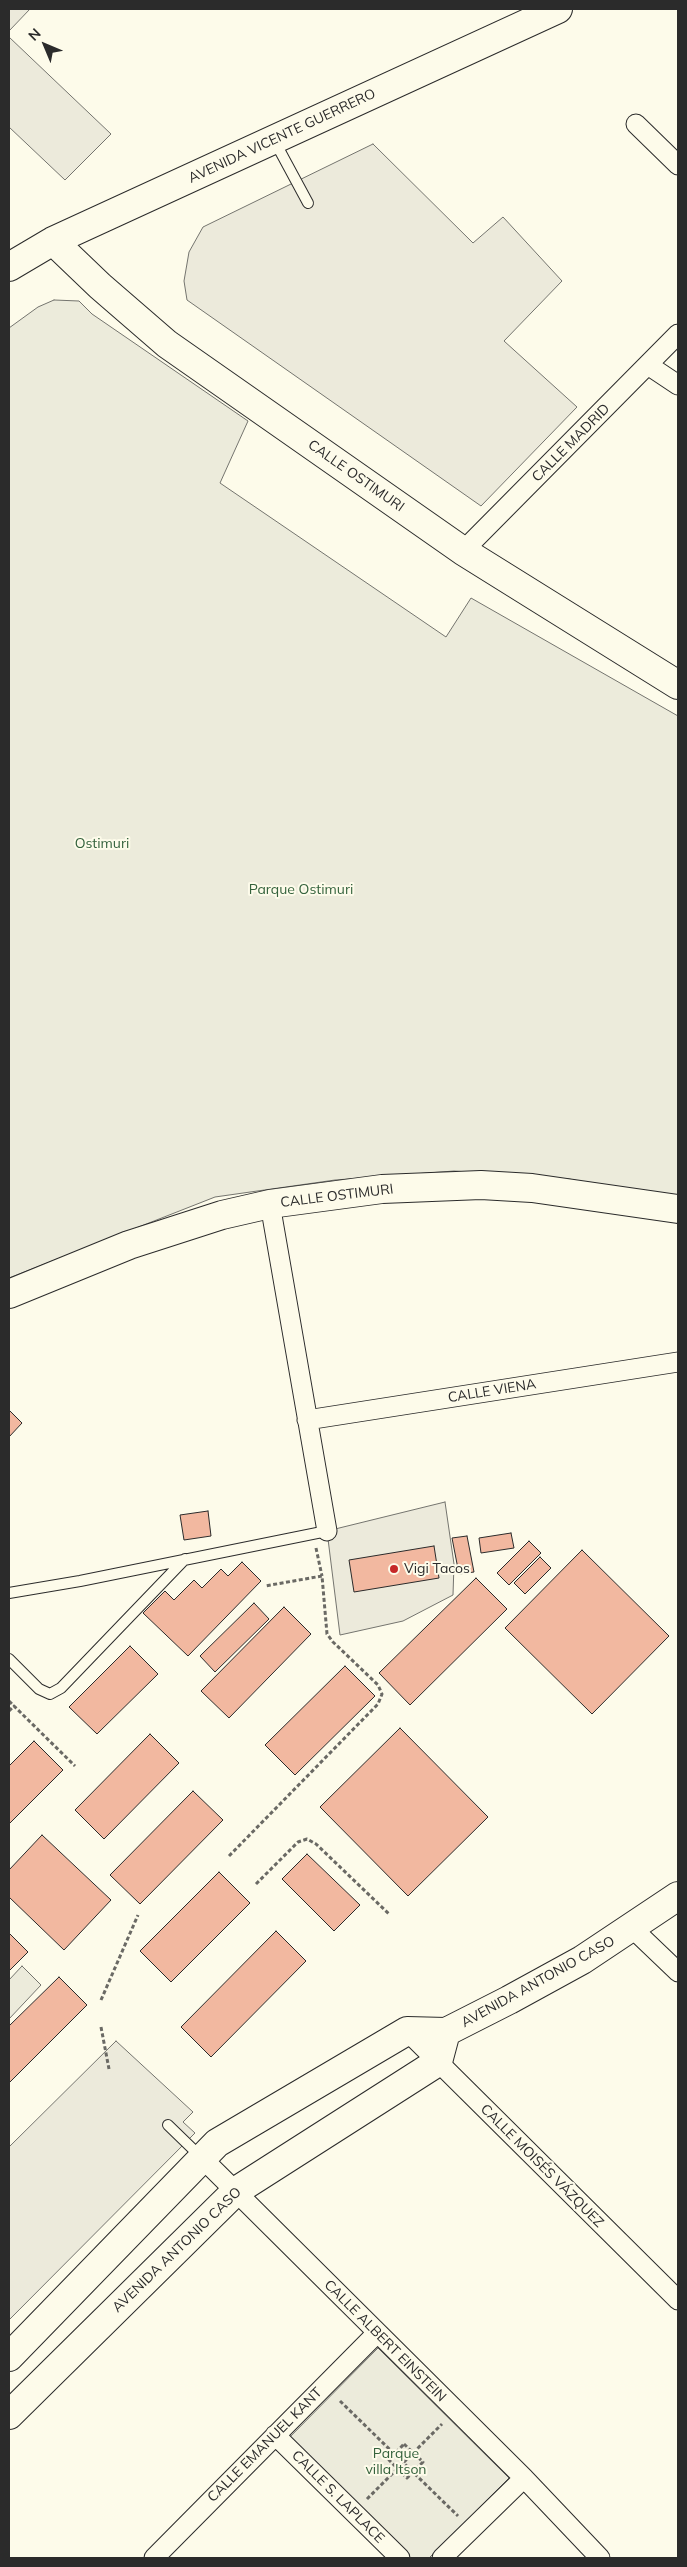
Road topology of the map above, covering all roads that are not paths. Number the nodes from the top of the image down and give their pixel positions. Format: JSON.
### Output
{"nodes":[{"id":1,"x":558,"y":9,"type":"edge"},
{"id":2,"x":636,"y":124,"type":"dead end"},
{"id":3,"x":274,"y":140,"type":"junction"},
{"id":4,"x":678,"y":165,"type":"edge"},
{"id":5,"x":308,"y":203,"type":"dead end"},
{"id":6,"x":53,"y":241,"type":"junction"},
{"id":7,"x":9,"y":266,"type":"edge"},
{"id":8,"x":678,"y":334,"type":"edge"},
{"id":9,"x":648,"y":365,"type":"junction"},
{"id":10,"x":678,"y":385,"type":"edge"},
{"id":11,"x":463,"y":551,"type":"junction"},
{"id":12,"x":678,"y":685,"type":"edge"},
{"id":13,"x":270,"y":1204,"type":"junction"},
{"id":14,"x":678,"y":1209,"type":"edge"},
{"id":15,"x":9,"y":1294,"type":"edge"},
{"id":16,"x":678,"y":1362,"type":"edge"},
{"id":17,"x":306,"y":1420,"type":"junction"},
{"id":18,"x":320,"y":1532,"type":"joint"},
{"id":19,"x":185,"y":1559,"type":"junction"},
{"id":20,"x":9,"y":1593,"type":"edge"},
{"id":21,"x":9,"y":1659,"type":"edge"},
{"id":22,"x":678,"y":1896,"type":"edge"},
{"id":23,"x":632,"y":1928,"type":"junction"},
{"id":24,"x":678,"y":1972,"type":"edge"},
{"id":25,"x":406,"y":2031,"type":"junction"},
{"id":26,"x":446,"y":2032,"type":"junction"},
{"id":27,"x":438,"y":2062,"type":"junction"},
{"id":28,"x":168,"y":2125,"type":"dead end"},
{"id":29,"x":201,"y":2157,"type":"junction"},
{"id":30,"x":236,"y":2191,"type":"junction"},
{"id":31,"x":678,"y":2300,"type":"edge"},
{"id":32,"x":377,"y":2333,"type":"junction"},
{"id":33,"x":9,"y":2357,"type":"edge"},
{"id":34,"x":9,"y":2415,"type":"edge"},
{"id":35,"x":275,"y":2435,"type":"junction"},
{"id":36,"x":524,"y":2478,"type":"junction"},
{"id":37,"x":154,"y":2558,"type":"edge"},
{"id":38,"x":400,"y":2558,"type":"edge"},
{"id":39,"x":442,"y":2558,"type":"edge"},
{"id":40,"x":600,"y":2558,"type":"edge"}],
"edges":[{"from":1,"to":3,"type":"street","name":"AVENIDA VICENTE GUERRERO"},
{"from":2,"to":4,"type":"street"},
{"from":3,"to":5,"type":"lane"},
{"from":3,"to":6,"type":"street","name":"AVENIDA VICENTE GUERRERO"},
{"from":6,"to":7,"type":"street","name":"AVENIDA VICENTE GUERRERO"},
{"from":6,"to":11,"type":"street","name":"CALLE OSTIMURI"},
{"from":8,"to":9,"type":"street","name":"CALLE MADRID"},
{"from":9,"to":10,"type":"street"},
{"from":9,"to":11,"type":"street","name":"CALLE MADRID"},
{"from":11,"to":12,"type":"street","name":"CALLE OSTIMURI"},
{"from":13,"to":14,"type":"street","name":"CALLE OSTIMURI"},
{"from":13,"to":15,"type":"street","name":"CALLE OSTIMURI"},
{"from":13,"to":17,"type":"street"},
{"from":16,"to":17,"type":"street","name":"CALLE VIENA"},
{"from":17,"to":18,"type":"street"},
{"from":18,"to":19,"type":"lane"},
{"from":19,"to":20,"type":"lane"},
{"from":19,"to":21,"type":"lane"},
{"from":22,"to":23,"type":"street","name":"AVENIDA ANTONIO CASO"},
{"from":23,"to":24,"type":"street"},
{"from":23,"to":26,"type":"street","name":"AVENIDA ANTONIO CASO"},
{"from":25,"to":26,"type":"street","name":"AVENIDA ANTONIO CASO"},
{"from":25,"to":27,"type":"street","name":"CALLE MOISÉS VÁZQUEZ"},
{"from":25,"to":29,"type":"street"},
{"from":26,"to":27,"type":"street","name":"AVENIDA ANTONIO CASO"},
{"from":27,"to":30,"type":"street","name":"AVENIDA ANTONIO CASO"},
{"from":27,"to":31,"type":"street","name":"CALLE MOISÉS VÁZQUEZ"},
{"from":28,"to":29,"type":"lane","name":"CALLE ALBERT EINSTEIN"},
{"from":29,"to":30,"type":"street","name":"CALLE ALBERT EINSTEIN"},
{"from":29,"to":33,"type":"street"},
{"from":30,"to":32,"type":"street","name":"CALLE ALBERT EINSTEIN"},
{"from":30,"to":34,"type":"street","name":"AVENIDA ANTONIO CASO"},
{"from":32,"to":35,"type":"street","name":"CALLE EMANUEL KANT"},
{"from":32,"to":36,"type":"street","name":"CALLE ALBERT EINSTEIN"},
{"from":35,"to":37,"type":"street","name":"CALLE EMANUEL KANT"},
{"from":35,"to":38,"type":"street","name":"CALLE S. LAPLACE"},
{"from":36,"to":39,"type":"street"},
{"from":36,"to":40,"type":"street","name":"CALLE ALBERT EINSTEIN"}]}
